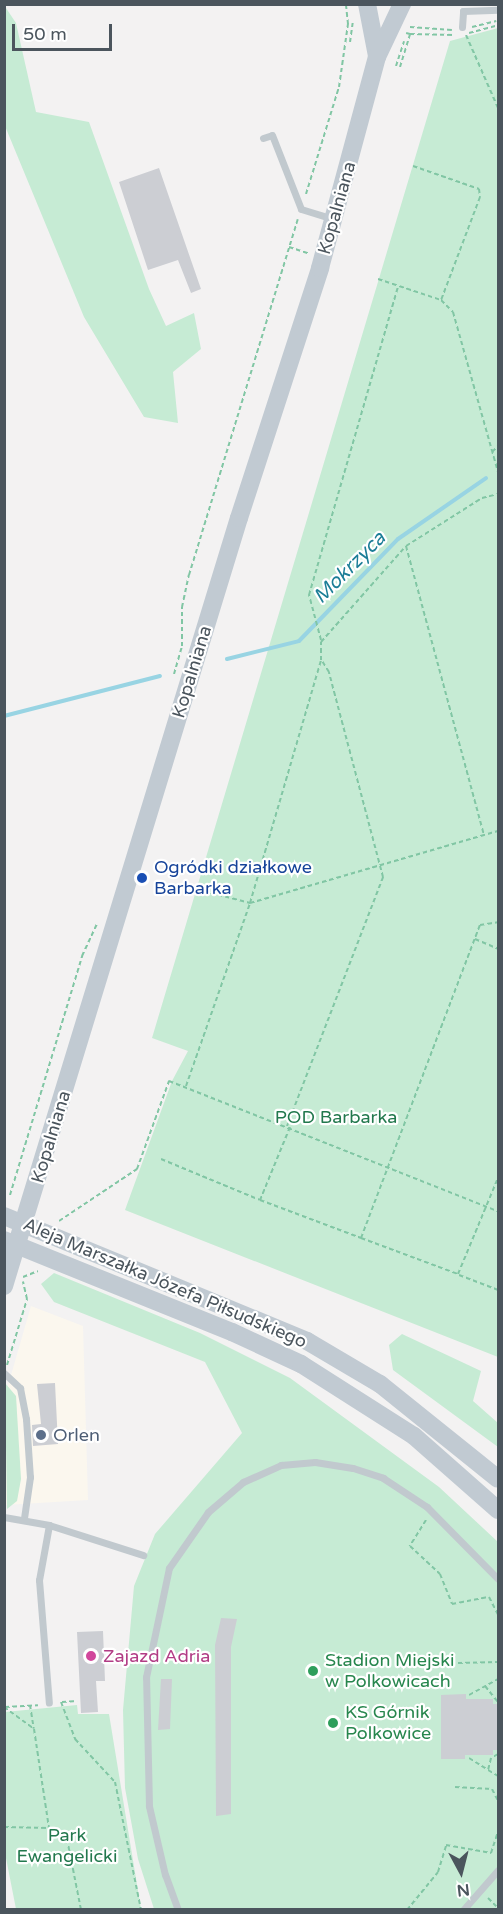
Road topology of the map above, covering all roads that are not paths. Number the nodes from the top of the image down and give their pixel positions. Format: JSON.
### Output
{"nodes":[{"id":1,"x":402,"y":4,"type":"edge"},
{"id":2,"x":498,"y":10,"type":"edge"},
{"id":3,"x":364,"y":14,"type":"edge"},
{"id":4,"x":463,"y":28,"type":"road end"},
{"id":5,"x":377,"y":57,"type":"junction"},
{"id":6,"x":263,"y":138,"type":"dead end"},
{"id":7,"x":334,"y":218,"type":"junction"},
{"id":8,"x":4,"y":1216,"type":"edge"},
{"id":9,"x":24,"y":1223,"type":"junction"},
{"id":10,"x":11,"y":1242,"type":"edge"},
{"id":11,"x":4,"y":1286,"type":"edge"},
{"id":12,"x":5,"y":1373,"type":"edge"},
{"id":13,"x":498,"y":1479,"type":"edge"},
{"id":14,"x":498,"y":1510,"type":"edge"},
{"id":15,"x":4,"y":1517,"type":"edge"},
{"id":16,"x":24,"y":1518,"type":"junction"},
{"id":17,"x":49,"y":1525,"type":"junction"},
{"id":18,"x":143,"y":1555,"type":"dead end"},
{"id":19,"x":498,"y":1579,"type":"edge"},
{"id":20,"x":49,"y":1703,"type":"dead end"},
{"id":21,"x":498,"y":1870,"type":"edge"},
{"id":22,"x":178,"y":1910,"type":"edge"},
{"id":23,"x":463,"y":1910,"type":"edge"}],
"edges":[{"from":1,"to":5,"type":"street","name":"Kopalniana"},
{"from":2,"to":4,"type":"lane"},
{"from":3,"to":5,"type":"street","name":"Kopalniana"},
{"from":5,"to":7,"type":"street","name":"Kopalniana"},
{"from":6,"to":7,"type":"lane"},
{"from":7,"to":9,"type":"street","name":"Kopalniana"},
{"from":8,"to":9,"type":"street","name":"Aleja Marszałka Józefa Piłsudskiego"},
{"from":9,"to":10,"type":"street","name":"Kopalniana"},
{"from":9,"to":13,"type":"street","name":"Aleja Marszałka Józefa Piłsudskiego"},
{"from":10,"to":11,"type":"street","name":"Kopalniana"},
{"from":10,"to":14,"type":"street","name":"Aleja Marszałka Józefa Piłsudskiego"},
{"from":12,"to":16,"type":"lane"},
{"from":15,"to":16,"type":"lane"},
{"from":16,"to":17,"type":"lane"},
{"from":17,"to":18,"type":"lane"},
{"from":17,"to":20,"type":"lane"},
{"from":19,"to":22,"type":"lane"},
{"from":21,"to":23,"type":"lane"}]}
